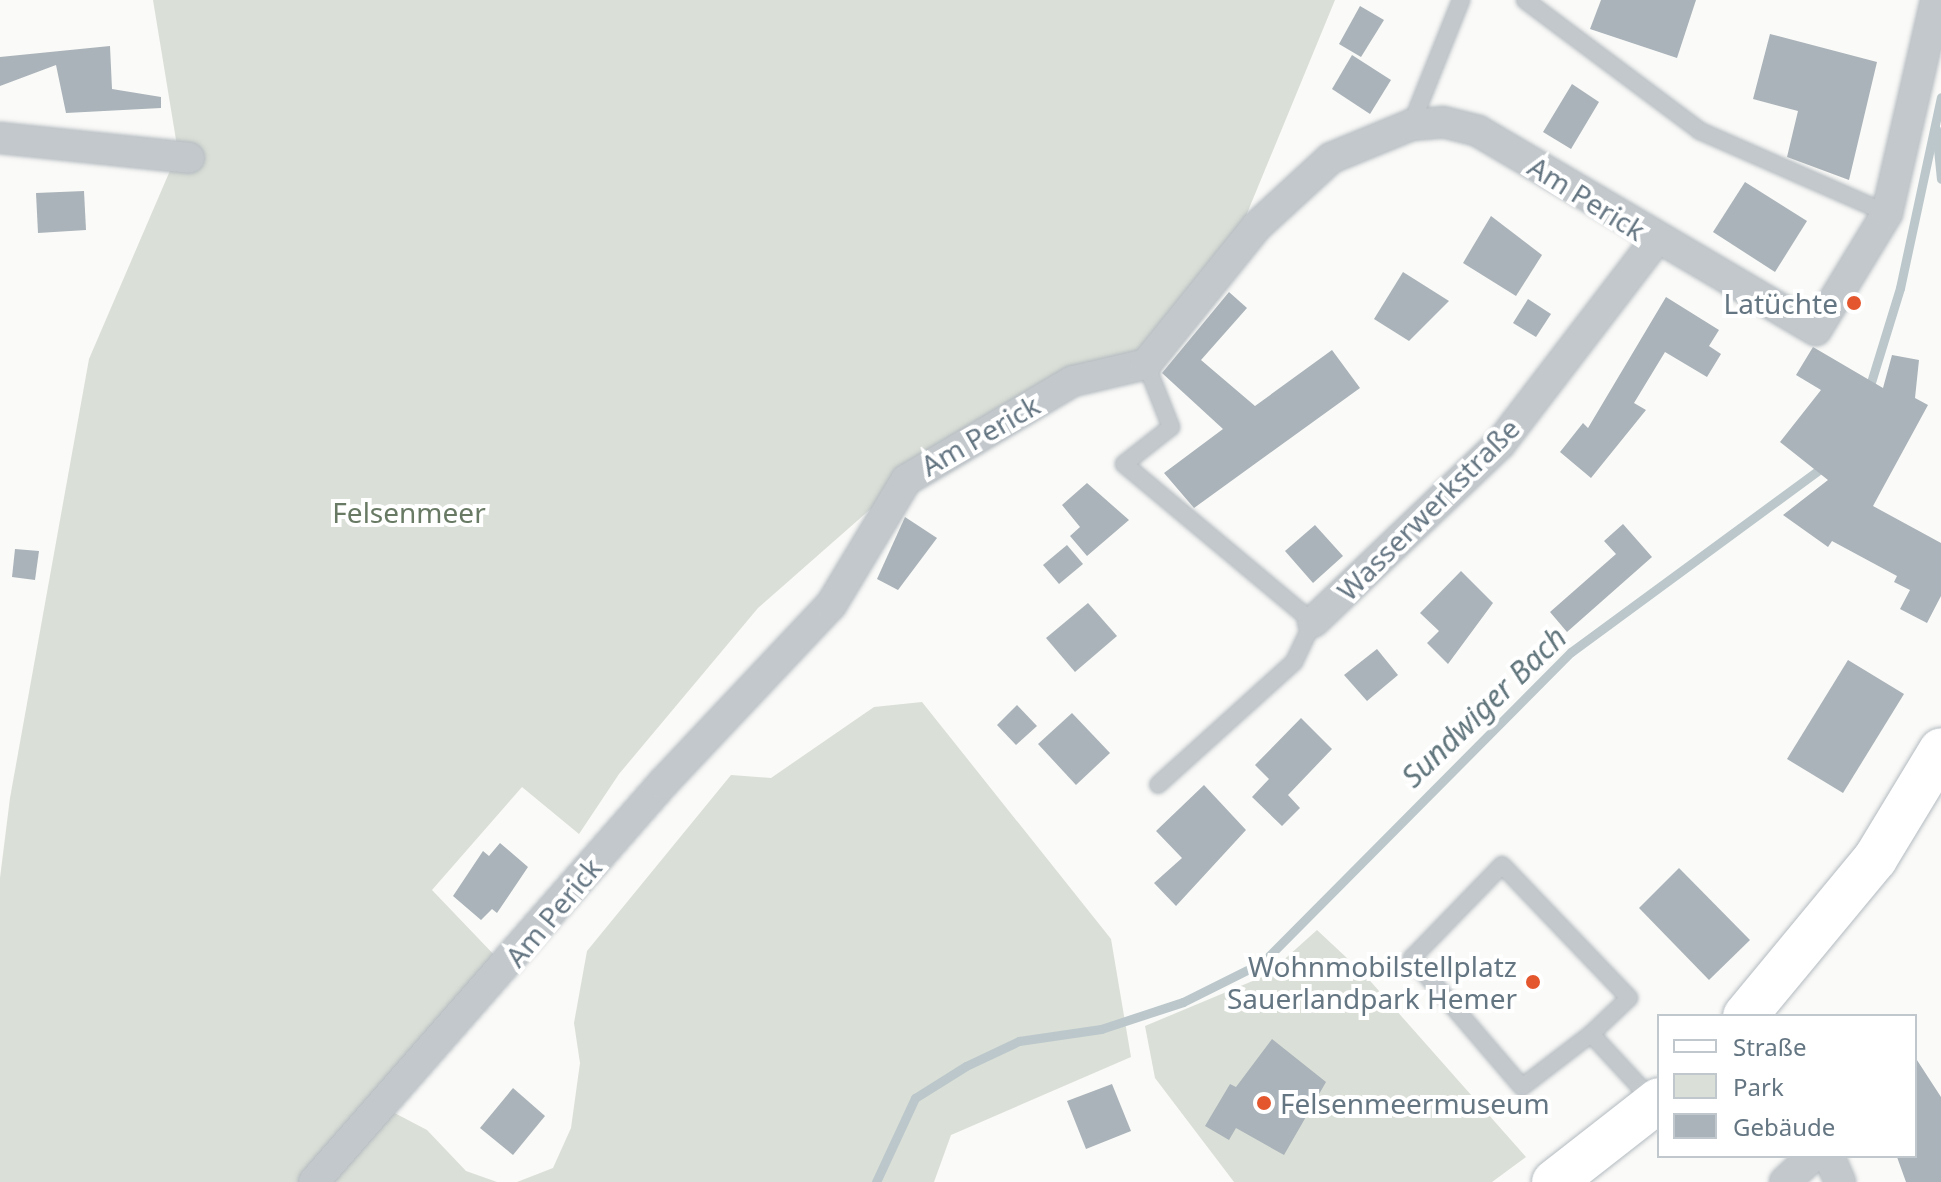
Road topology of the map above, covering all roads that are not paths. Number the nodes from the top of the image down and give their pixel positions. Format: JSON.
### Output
{"nodes":[{"id":1,"x":1461,"y":0,"type":"edge"},
{"id":2,"x":1525,"y":0,"type":"edge"},
{"id":3,"x":1936,"y":0,"type":"edge"},
{"id":4,"x":1411,"y":125,"type":"junction"},
{"id":5,"x":0,"y":138,"type":"edge"},
{"id":6,"x":189,"y":158,"type":"dead end"},
{"id":7,"x":1887,"y":213,"type":"junction"},
{"id":8,"x":1656,"y":240,"type":"junction"},
{"id":9,"x":1146,"y":364,"type":"junction"},
{"id":10,"x":1313,"y":622,"type":"junction"},
{"id":11,"x":1941,"y":750,"type":"edge"},
{"id":12,"x":1158,"y":785,"type":"dead end"},
{"id":13,"x":1747,"y":1014,"type":"edge"},
{"id":14,"x":1591,"y":1034,"type":"junction"},
{"id":15,"x":1657,"y":1101,"type":"edge"},
{"id":16,"x":1811,"y":1158,"type":"edge"},
{"id":17,"x":1830,"y":1158,"type":"edge"},
{"id":18,"x":314,"y":1182,"type":"edge"},
{"id":19,"x":1554,"y":1182,"type":"edge"},
{"id":20,"x":1785,"y":1182,"type":"edge"},
{"id":21,"x":1840,"y":1182,"type":"edge"}],
"edges":[{"from":1,"to":4,"type":"lane"},
{"from":2,"to":7,"type":"lane"},
{"from":3,"to":7,"type":"street"},
{"from":4,"to":8,"type":"street","name":"Am Perick"},
{"from":4,"to":9,"type":"street","name":"Am Perick"},
{"from":5,"to":6,"type":"street"},
{"from":7,"to":8,"type":"street","name":"Am Perick"},
{"from":8,"to":10,"type":"street","name":"Wasserwerkstraße"},
{"from":9,"to":10,"type":"lane"},
{"from":9,"to":18,"type":"street","name":"Am Perick"},
{"from":10,"to":12,"type":"lane"},
{"from":11,"to":13,"type":"main road"},
{"from":14,"to":14,"type":"lane"},
{"from":14,"to":15,"type":"lane"},
{"from":15,"to":19,"type":"main road"},
{"from":16,"to":20,"type":"street"},
{"from":17,"to":21,"type":"street"}]}
